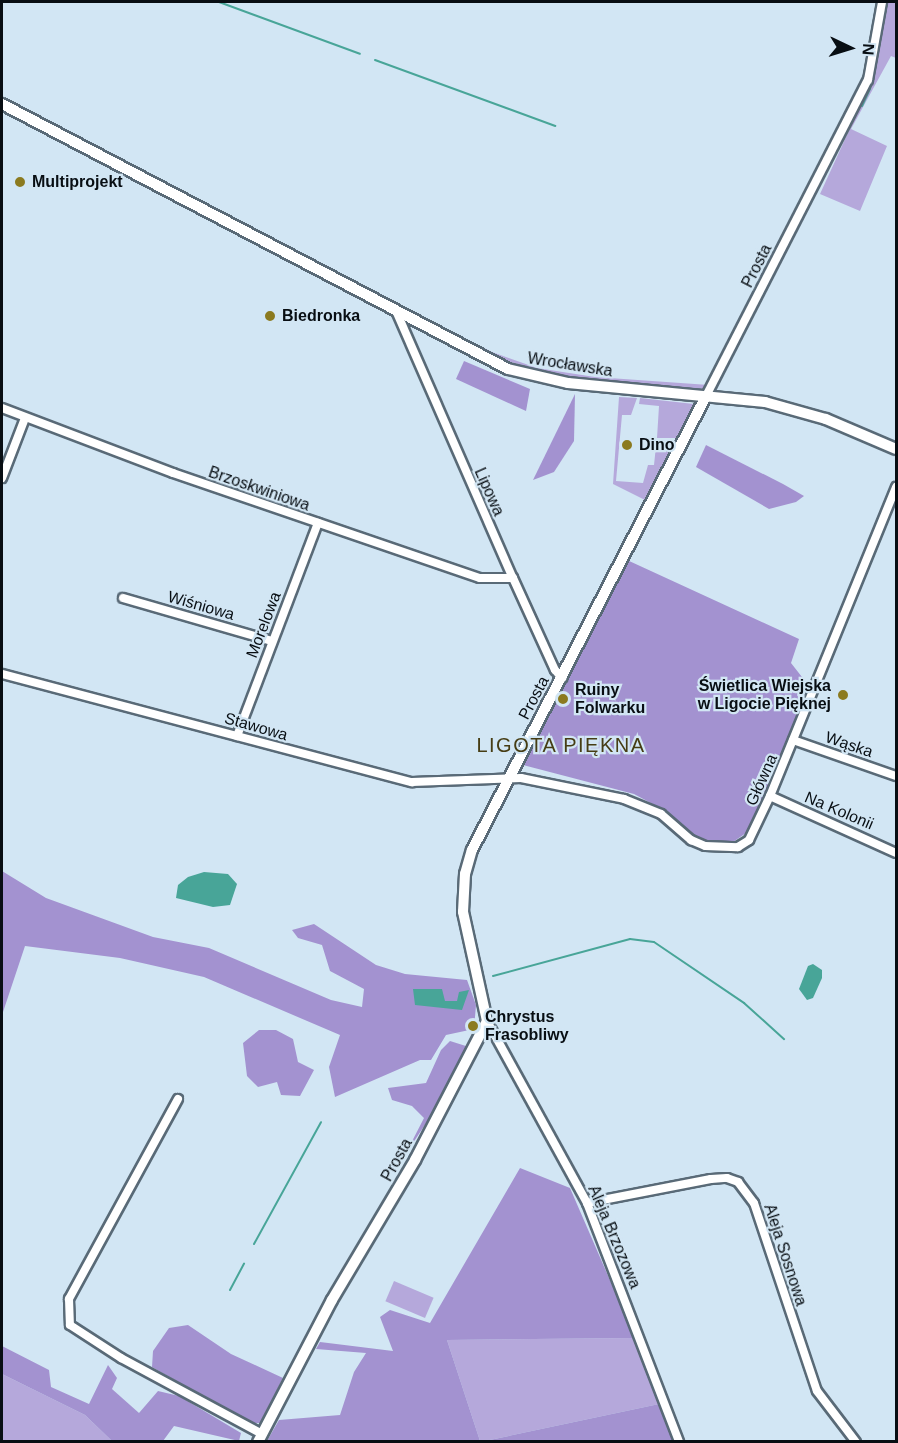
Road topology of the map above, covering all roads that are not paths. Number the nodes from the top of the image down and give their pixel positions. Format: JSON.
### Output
{"nodes":[{"id":1,"x":882,"y":2,"type":"edge"},
{"id":2,"x":2,"y":104,"type":"edge"},
{"id":3,"x":397,"y":313,"type":"junction"},
{"id":4,"x":706,"y":396,"type":"junction"},
{"id":5,"x":2,"y":408,"type":"edge"},
{"id":6,"x":25,"y":417,"type":"junction"},
{"id":7,"x":897,"y":449,"type":"edge"},
{"id":8,"x":2,"y":478,"type":"edge"},
{"id":9,"x":897,"y":487,"type":"edge"},
{"id":10,"x":318,"y":523,"type":"junction"},
{"id":11,"x":513,"y":578,"type":"junction"},
{"id":12,"x":123,"y":598,"type":"dead end"},
{"id":13,"x":272,"y":640,"type":"junction"},
{"id":14,"x":2,"y":674,"type":"edge"},
{"id":15,"x":562,"y":678,"type":"junction"},
{"id":16,"x":237,"y":736,"type":"junction"},
{"id":17,"x":793,"y":740,"type":"junction"},
{"id":18,"x":897,"y":776,"type":"edge"},
{"id":19,"x":506,"y":779,"type":"junction"},
{"id":20,"x":770,"y":796,"type":"junction"},
{"id":21,"x":897,"y":853,"type":"edge"},
{"id":22,"x":487,"y":1022,"type":"junction"},
{"id":23,"x":178,"y":1099,"type":"dead end"},
{"id":24,"x":587,"y":1203,"type":"junction"},
{"id":25,"x":260,"y":1438,"type":"edge"},
{"id":26,"x":679,"y":1442,"type":"edge"},
{"id":27,"x":856,"y":1442,"type":"edge"}],
"edges":[{"from":1,"to":4,"type":"street","name":"Prosta"},
{"from":2,"to":3,"type":"street","name":"Wrocławska"},
{"from":3,"to":4,"type":"street","name":"Wrocławska"},
{"from":3,"to":11,"type":"street","name":"Lipowa"},
{"from":4,"to":7,"type":"street","name":"Wrocławska"},
{"from":4,"to":15,"type":"street","name":"Prosta"},
{"from":5,"to":6,"type":"street","name":"Brzoskwiniowa"},
{"from":6,"to":8,"type":"street"},
{"from":6,"to":10,"type":"street","name":"Brzoskwiniowa"},
{"from":9,"to":17,"type":"street","name":"Główna"},
{"from":10,"to":11,"type":"street","name":"Brzoskwiniowa"},
{"from":10,"to":13,"type":"street","name":"Morelowa"},
{"from":11,"to":15,"type":"street","name":"Lipowa"},
{"from":12,"to":13,"type":"street","name":"Wiśniowa"},
{"from":13,"to":16,"type":"street","name":"Morelowa"},
{"from":14,"to":16,"type":"street","name":"Stawowa"},
{"from":15,"to":19,"type":"street","name":"Prosta"},
{"from":16,"to":19,"type":"street","name":"Stawowa"},
{"from":17,"to":18,"type":"street","name":"Wąska"},
{"from":17,"to":20,"type":"street","name":"Główna"},
{"from":19,"to":20,"type":"street","name":"Główna"},
{"from":19,"to":22,"type":"street","name":"Prosta"},
{"from":20,"to":21,"type":"street","name":"Na Kolonii"},
{"from":22,"to":24,"type":"street","name":"Aleja Brzozowa"},
{"from":22,"to":25,"type":"street","name":"Prosta"},
{"from":23,"to":25,"type":"street"},
{"from":24,"to":26,"type":"street","name":"Aleja Brzozowa"},
{"from":24,"to":27,"type":"street","name":"Aleja Sosnowa"}]}
